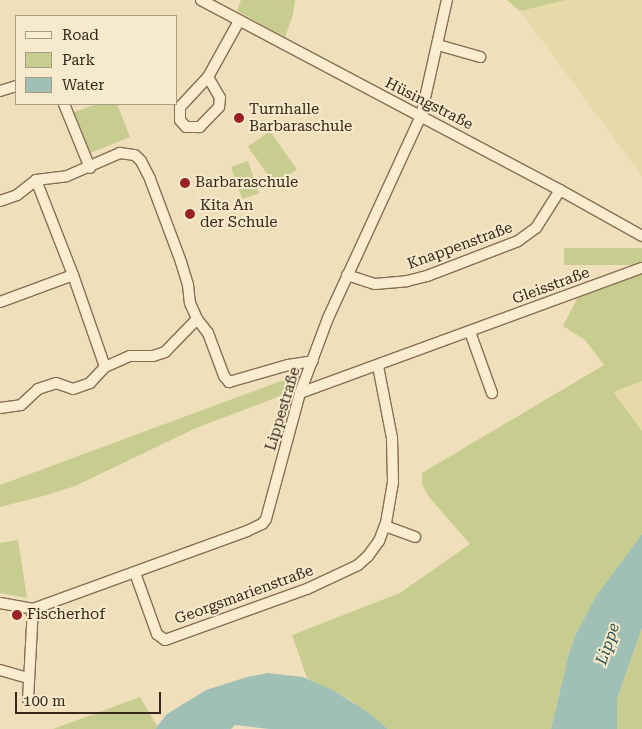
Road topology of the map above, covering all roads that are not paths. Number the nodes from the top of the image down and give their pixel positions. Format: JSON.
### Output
{"nodes":[{"id":1,"x":201,"y":0,"type":"edge"},
{"id":2,"x":447,"y":0,"type":"edge"},
{"id":3,"x":240,"y":21,"type":"junction"},
{"id":4,"x":438,"y":45,"type":"junction"},
{"id":5,"x":480,"y":57,"type":"dead end"},
{"id":6,"x":208,"y":77,"type":"junction"},
{"id":7,"x":15,"y":86,"type":"edge"},
{"id":8,"x":0,"y":92,"type":"edge"},
{"id":9,"x":64,"y":105,"type":"edge"},
{"id":10,"x":421,"y":116,"type":"junction"},
{"id":11,"x":90,"y":168,"type":"junction"},
{"id":12,"x":36,"y":180,"type":"junction"},
{"id":13,"x":560,"y":190,"type":"junction"},
{"id":14,"x":0,"y":201,"type":"edge"},
{"id":15,"x":642,"y":236,"type":"edge"},
{"id":16,"x":642,"y":268,"type":"edge"},
{"id":17,"x":73,"y":275,"type":"junction"},
{"id":18,"x":347,"y":275,"type":"junction"},
{"id":19,"x":0,"y":302,"type":"edge"},
{"id":20,"x":197,"y":319,"type":"junction"},
{"id":21,"x":470,"y":332,"type":"junction"},
{"id":22,"x":313,"y":361,"type":"junction"},
{"id":23,"x":105,"y":366,"type":"junction"},
{"id":24,"x":378,"y":366,"type":"junction"},
{"id":25,"x":300,"y":393,"type":"junction"},
{"id":26,"x":492,"y":393,"type":"dead end"},
{"id":27,"x":0,"y":408,"type":"edge"},
{"id":28,"x":385,"y":526,"type":"junction"},
{"id":29,"x":415,"y":537,"type":"dead end"},
{"id":30,"x":135,"y":573,"type":"junction"},
{"id":31,"x":0,"y":603,"type":"edge"},
{"id":32,"x":33,"y":609,"type":"junction"},
{"id":33,"x":0,"y":670,"type":"edge"},
{"id":34,"x":28,"y":678,"type":"junction"},
{"id":35,"x":28,"y":700,"type":"dead end"}],
"edges":[{"from":1,"to":3,"type":"street","name":"Hüsingstraße"},
{"from":2,"to":4,"type":"street","name":"Lippestraße"},
{"from":3,"to":6,"type":"street"},
{"from":3,"to":10,"type":"street","name":"Hüsingstraße"},
{"from":4,"to":5,"type":"street"},
{"from":4,"to":10,"type":"street","name":"Lippestraße"},
{"from":6,"to":6,"type":"street"},
{"from":7,"to":8,"type":"street"},
{"from":9,"to":11,"type":"street"},
{"from":10,"to":13,"type":"street","name":"Hüsingstraße"},
{"from":10,"to":18,"type":"street","name":"Lippestraße"},
{"from":11,"to":12,"type":"street"},
{"from":11,"to":20,"type":"street"},
{"from":12,"to":14,"type":"street"},
{"from":12,"to":17,"type":"street"},
{"from":13,"to":15,"type":"street","name":"Hüsingstraße"},
{"from":13,"to":18,"type":"street","name":"Knappenstraße"},
{"from":16,"to":21,"type":"street","name":"Gleisstraße"},
{"from":17,"to":19,"type":"street"},
{"from":17,"to":23,"type":"street"},
{"from":18,"to":22,"type":"street","name":"Lippestraße"},
{"from":20,"to":22,"type":"street"},
{"from":20,"to":23,"type":"street"},
{"from":21,"to":24,"type":"street","name":"Gleisstraße"},
{"from":21,"to":26,"type":"street"},
{"from":22,"to":25,"type":"street","name":"Lippestraße"},
{"from":23,"to":27,"type":"street"},
{"from":24,"to":25,"type":"street","name":"Gleisstraße"},
{"from":24,"to":28,"type":"street","name":"Georgsmarienstraße"},
{"from":25,"to":30,"type":"street","name":"Lippestraße"},
{"from":28,"to":29,"type":"street"},
{"from":28,"to":30,"type":"street","name":"Georgsmarienstraße"},
{"from":30,"to":32,"type":"street","name":"Lippestraße"},
{"from":31,"to":32,"type":"street","name":"Lippestraße"},
{"from":32,"to":34,"type":"street"},
{"from":33,"to":34,"type":"street"},
{"from":34,"to":35,"type":"street"}]}
